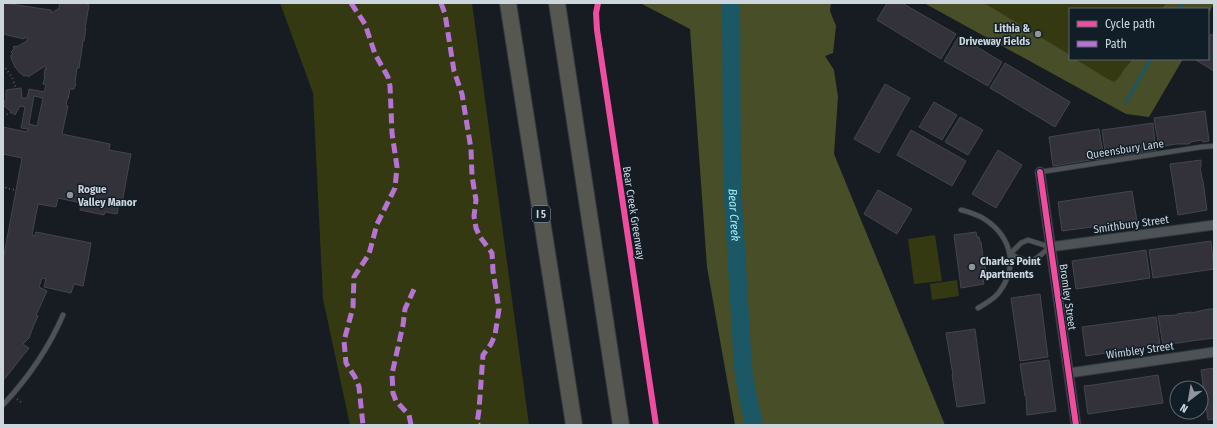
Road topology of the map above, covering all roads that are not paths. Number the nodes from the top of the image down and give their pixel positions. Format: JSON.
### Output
{"nodes":[{"id":1,"x":508,"y":3,"type":"edge"},
{"id":2,"x":557,"y":3,"type":"edge"},
{"id":3,"x":1214,"y":146,"type":"edge"},
{"id":4,"x":1040,"y":172,"type":"joint"},
{"id":5,"x":960,"y":210,"type":"dead end"},
{"id":6,"x":1214,"y":225,"type":"edge"},
{"id":7,"x":1050,"y":247,"type":"junction"},
{"id":8,"x":1010,"y":254,"type":"junction"},
{"id":9,"x":978,"y":308,"type":"dead end"},
{"id":10,"x":63,"y":315,"type":"dead end"},
{"id":11,"x":1214,"y":352,"type":"edge"},
{"id":12,"x":1069,"y":373,"type":"junction"},
{"id":13,"x":3,"y":404,"type":"edge"},
{"id":14,"x":574,"y":425,"type":"edge"},
{"id":15,"x":621,"y":425,"type":"edge"},
{"id":16,"x":1076,"y":425,"type":"edge"}],
"edges":[{"from":1,"to":14,"type":"highway","number":"I 5"},
{"from":2,"to":15,"type":"highway"},
{"from":3,"to":4,"type":"lane","name":"Queensbury Lane"},
{"from":4,"to":7,"type":"street","name":"Bromley Street"},
{"from":5,"to":8,"type":"lane"},
{"from":6,"to":7,"type":"street","name":"Smithbury Street"},
{"from":7,"to":8,"type":"lane"},
{"from":7,"to":8,"type":"lane"},
{"from":7,"to":12,"type":"street","name":"Bromley Street"},
{"from":8,"to":9,"type":"lane"},
{"from":10,"to":13,"type":"lane"},
{"from":11,"to":12,"type":"street","name":"Wimbley Street"},
{"from":12,"to":16,"type":"street","name":"Bromley Street"}]}
